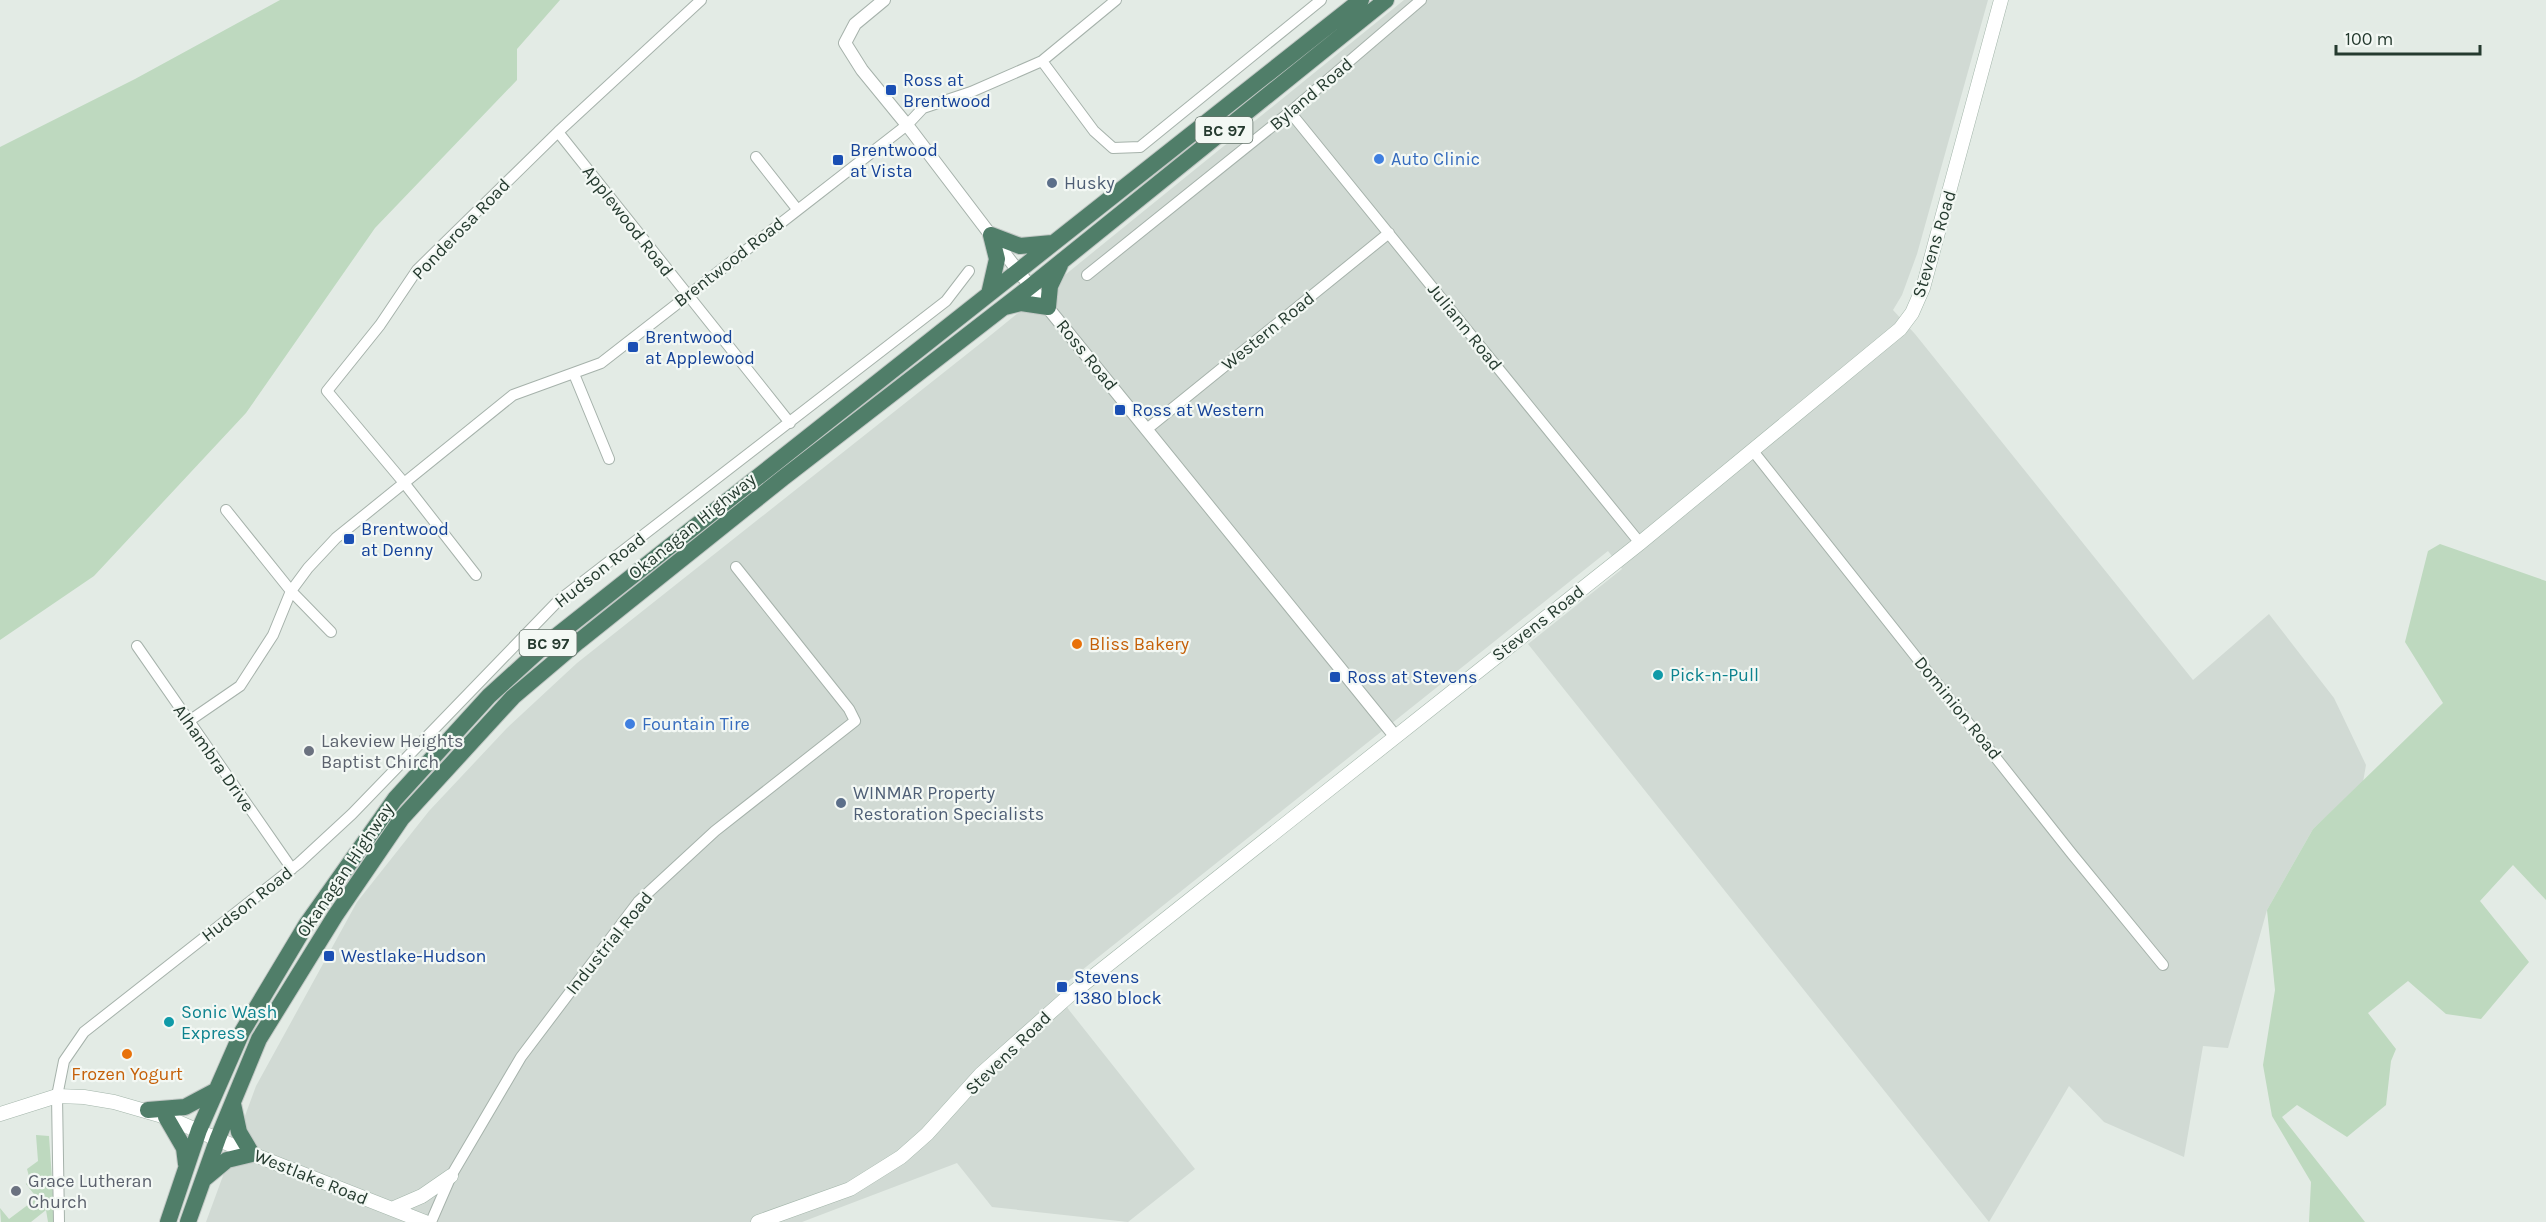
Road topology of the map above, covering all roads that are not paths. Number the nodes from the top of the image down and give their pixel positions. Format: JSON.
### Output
{"nodes":[{"id":1,"x":701,"y":0,"type":"edge"},
{"id":2,"x":884,"y":0,"type":"edge"},
{"id":3,"x":1116,"y":0,"type":"edge"},
{"id":4,"x":1321,"y":0,"type":"edge"},
{"id":5,"x":1361,"y":0,"type":"edge"},
{"id":6,"x":1386,"y":0,"type":"edge"},
{"id":7,"x":1421,"y":0,"type":"edge"},
{"id":8,"x":2001,"y":0,"type":"edge"},
{"id":9,"x":1042,"y":61,"type":"junction"},
{"id":10,"x":1290,"y":112,"type":"junction"},
{"id":11,"x":907,"y":125,"type":"junction"},
{"id":12,"x":558,"y":132,"type":"junction"},
{"id":13,"x":756,"y":158,"type":"dead end"},
{"id":14,"x":797,"y":209,"type":"junction"},
{"id":15,"x":1389,"y":233,"type":"junction"},
{"id":16,"x":991,"y":235,"type":"junction"},
{"id":17,"x":1053,"y":243,"type":"junction"},
{"id":18,"x":1063,"y":261,"type":"junction"},
{"id":19,"x":969,"y":271,"type":"dead end"},
{"id":20,"x":1018,"y":271,"type":"junction"},
{"id":21,"x":1087,"y":275,"type":"dead end"},
{"id":22,"x":1031,"y":286,"type":"junction"},
{"id":23,"x":989,"y":294,"type":"junction"},
{"id":24,"x":686,"y":295,"type":"junction"},
{"id":25,"x":1004,"y":307,"type":"junction"},
{"id":26,"x":1048,"y":307,"type":"junction"},
{"id":27,"x":574,"y":374,"type":"junction"},
{"id":28,"x":790,"y":423,"type":"junction"},
{"id":29,"x":1147,"y":429,"type":"junction"},
{"id":30,"x":1753,"y":452,"type":"junction"},
{"id":31,"x":609,"y":459,"type":"dead end"},
{"id":32,"x":405,"y":484,"type":"junction"},
{"id":33,"x":226,"y":510,"type":"dead end"},
{"id":34,"x":1640,"y":543,"type":"junction"},
{"id":35,"x":736,"y":567,"type":"dead end"},
{"id":36,"x":476,"y":575,"type":"dead end"},
{"id":37,"x":291,"y":591,"type":"junction"},
{"id":38,"x":331,"y":632,"type":"dead end"},
{"id":39,"x":136,"y":646,"type":"dead end"},
{"id":40,"x":189,"y":720,"type":"junction"},
{"id":41,"x":1395,"y":736,"type":"junction"},
{"id":42,"x":292,"y":869,"type":"junction"},
{"id":43,"x":2163,"y":965,"type":"dead end"},
{"id":44,"x":215,"y":1091,"type":"junction"},
{"id":45,"x":57,"y":1096,"type":"junction"},
{"id":46,"x":233,"y":1103,"type":"junction"},
{"id":47,"x":148,"y":1110,"type":"junction"},
{"id":48,"x":0,"y":1114,"type":"edge"},
{"id":49,"x":166,"y":1117,"type":"junction"},
{"id":50,"x":199,"y":1130,"type":"junction"},
{"id":51,"x":218,"y":1138,"type":"junction"},
{"id":52,"x":252,"y":1154,"type":"junction"},
{"id":53,"x":186,"y":1164,"type":"junction"},
{"id":54,"x":451,"y":1176,"type":"junction"},
{"id":55,"x":203,"y":1180,"type":"junction"},
{"id":56,"x":392,"y":1209,"type":"junction"},
{"id":57,"x":58,"y":1222,"type":"edge"},
{"id":58,"x":168,"y":1222,"type":"edge"},
{"id":59,"x":188,"y":1222,"type":"edge"},
{"id":60,"x":425,"y":1222,"type":"edge"},
{"id":61,"x":431,"y":1222,"type":"edge"},
{"id":62,"x":758,"y":1222,"type":"edge"}],
"edges":[{"from":1,"to":12,"type":"street","name":"Ponderosa Road"},
{"from":2,"to":11,"type":"street","name":"Ross Road"},
{"from":3,"to":9,"type":"street","name":"Brentwood Road"},
{"from":4,"to":9,"type":"street"},
{"from":5,"to":17,"type":"highway","name":"Okanagan Highway","number":"BC 97"},
{"from":6,"to":18,"type":"highway","name":"Okanagan Highway","number":"BC 97"},
{"from":7,"to":10,"type":"street","name":"Byland Road"},
{"from":8,"to":30,"type":"main road","name":"Stevens Road"},
{"from":9,"to":11,"type":"street","name":"Brentwood Road"},
{"from":10,"to":15,"type":"street","name":"Juliann Road"},
{"from":10,"to":21,"type":"street","name":"Byland Road"},
{"from":11,"to":14,"type":"street","name":"Brentwood Road"},
{"from":11,"to":16,"type":"street","name":"Ross Road"},
{"from":12,"to":24,"type":"street","name":"Applewood Road"},
{"from":12,"to":32,"type":"street","name":"Ponderosa Road"},
{"from":13,"to":14,"type":"street"},
{"from":14,"to":24,"type":"street","name":"Brentwood Road"},
{"from":15,"to":29,"type":"street","name":"Western Road"},
{"from":15,"to":34,"type":"street","name":"Juliann Road"},
{"from":16,"to":17,"type":"highway"},
{"from":16,"to":20,"type":"street","name":"Ross Road"},
{"from":16,"to":23,"type":"highway"},
{"from":17,"to":20,"type":"highway","name":"Okanagan Highway","number":"BC 97"},
{"from":18,"to":22,"type":"highway","name":"Okanagan Highway","number":"BC 97"},
{"from":18,"to":26,"type":"highway"},
{"from":19,"to":28,"type":"street","name":"Hudson Road"},
{"from":20,"to":22,"type":"street","name":"Ross Road"},
{"from":20,"to":23,"type":"highway","name":"Okanagan Highway","number":"BC 97"},
{"from":22,"to":25,"type":"highway","name":"Okanagan Highway","number":"BC 97"},
{"from":22,"to":26,"type":"street","name":"Ross Road"},
{"from":23,"to":44,"type":"highway","name":"Okanagan Highway","number":"BC 97"},
{"from":24,"to":27,"type":"street","name":"Brentwood Road"},
{"from":24,"to":28,"type":"street","name":"Applewood Road"},
{"from":25,"to":26,"type":"highway"},
{"from":25,"to":46,"type":"highway","name":"Okanagan Highway","number":"BC 97"},
{"from":26,"to":29,"type":"street","name":"Ross Road"},
{"from":27,"to":31,"type":"street"},
{"from":27,"to":32,"type":"street","name":"Brentwood Road"},
{"from":28,"to":42,"type":"street","name":"Hudson Road"},
{"from":29,"to":41,"type":"street","name":"Ross Road"},
{"from":30,"to":34,"type":"main road","name":"Stevens Road"},
{"from":30,"to":43,"type":"street","name":"Dominion Road"},
{"from":32,"to":36,"type":"street"},
{"from":32,"to":37,"type":"street","name":"Brentwood Road"},
{"from":33,"to":37,"type":"street"},
{"from":34,"to":41,"type":"main road","name":"Stevens Road"},
{"from":35,"to":54,"type":"street","name":"Industrial Road"},
{"from":37,"to":38,"type":"street"},
{"from":37,"to":40,"type":"street","name":"Brentwood Road"},
{"from":39,"to":40,"type":"street","name":"Alhambra Drive"},
{"from":40,"to":42,"type":"street","name":"Alhambra Drive"},
{"from":41,"to":62,"type":"main road","name":"Stevens Road"},
{"from":42,"to":45,"type":"street","name":"Hudson Road"},
{"from":44,"to":47,"type":"highway"},
{"from":44,"to":50,"type":"highway","name":"Okanagan Highway","number":"BC 97"},
{"from":45,"to":47,"type":"main road"},
{"from":45,"to":48,"type":"main road"},
{"from":45,"to":57,"type":"street","name":"Hudson Road"},
{"from":46,"to":51,"type":"highway","name":"Okanagan Highway","number":"BC 97"},
{"from":46,"to":52,"type":"highway"},
{"from":47,"to":49,"type":"main road"},
{"from":49,"to":50,"type":"main road"},
{"from":49,"to":53,"type":"highway"},
{"from":50,"to":51,"type":"main road","name":"Westlake Road"},
{"from":50,"to":53,"type":"highway","name":"Okanagan Highway","number":"BC 97"},
{"from":51,"to":52,"type":"main road","name":"Westlake Road"},
{"from":51,"to":55,"type":"highway","name":"Okanagan Highway","number":"BC 97"},
{"from":52,"to":55,"type":"highway"},
{"from":52,"to":56,"type":"main road","name":"Westlake Road"},
{"from":53,"to":58,"type":"highway","name":"Okanagan Highway","number":"BC 97"},
{"from":54,"to":56,"type":"main road"},
{"from":54,"to":61,"type":"street","name":"Industrial Road"},
{"from":55,"to":59,"type":"highway","name":"Okanagan Highway","number":"BC 97"},
{"from":56,"to":60,"type":"main road","name":"Westlake Road"}]}
